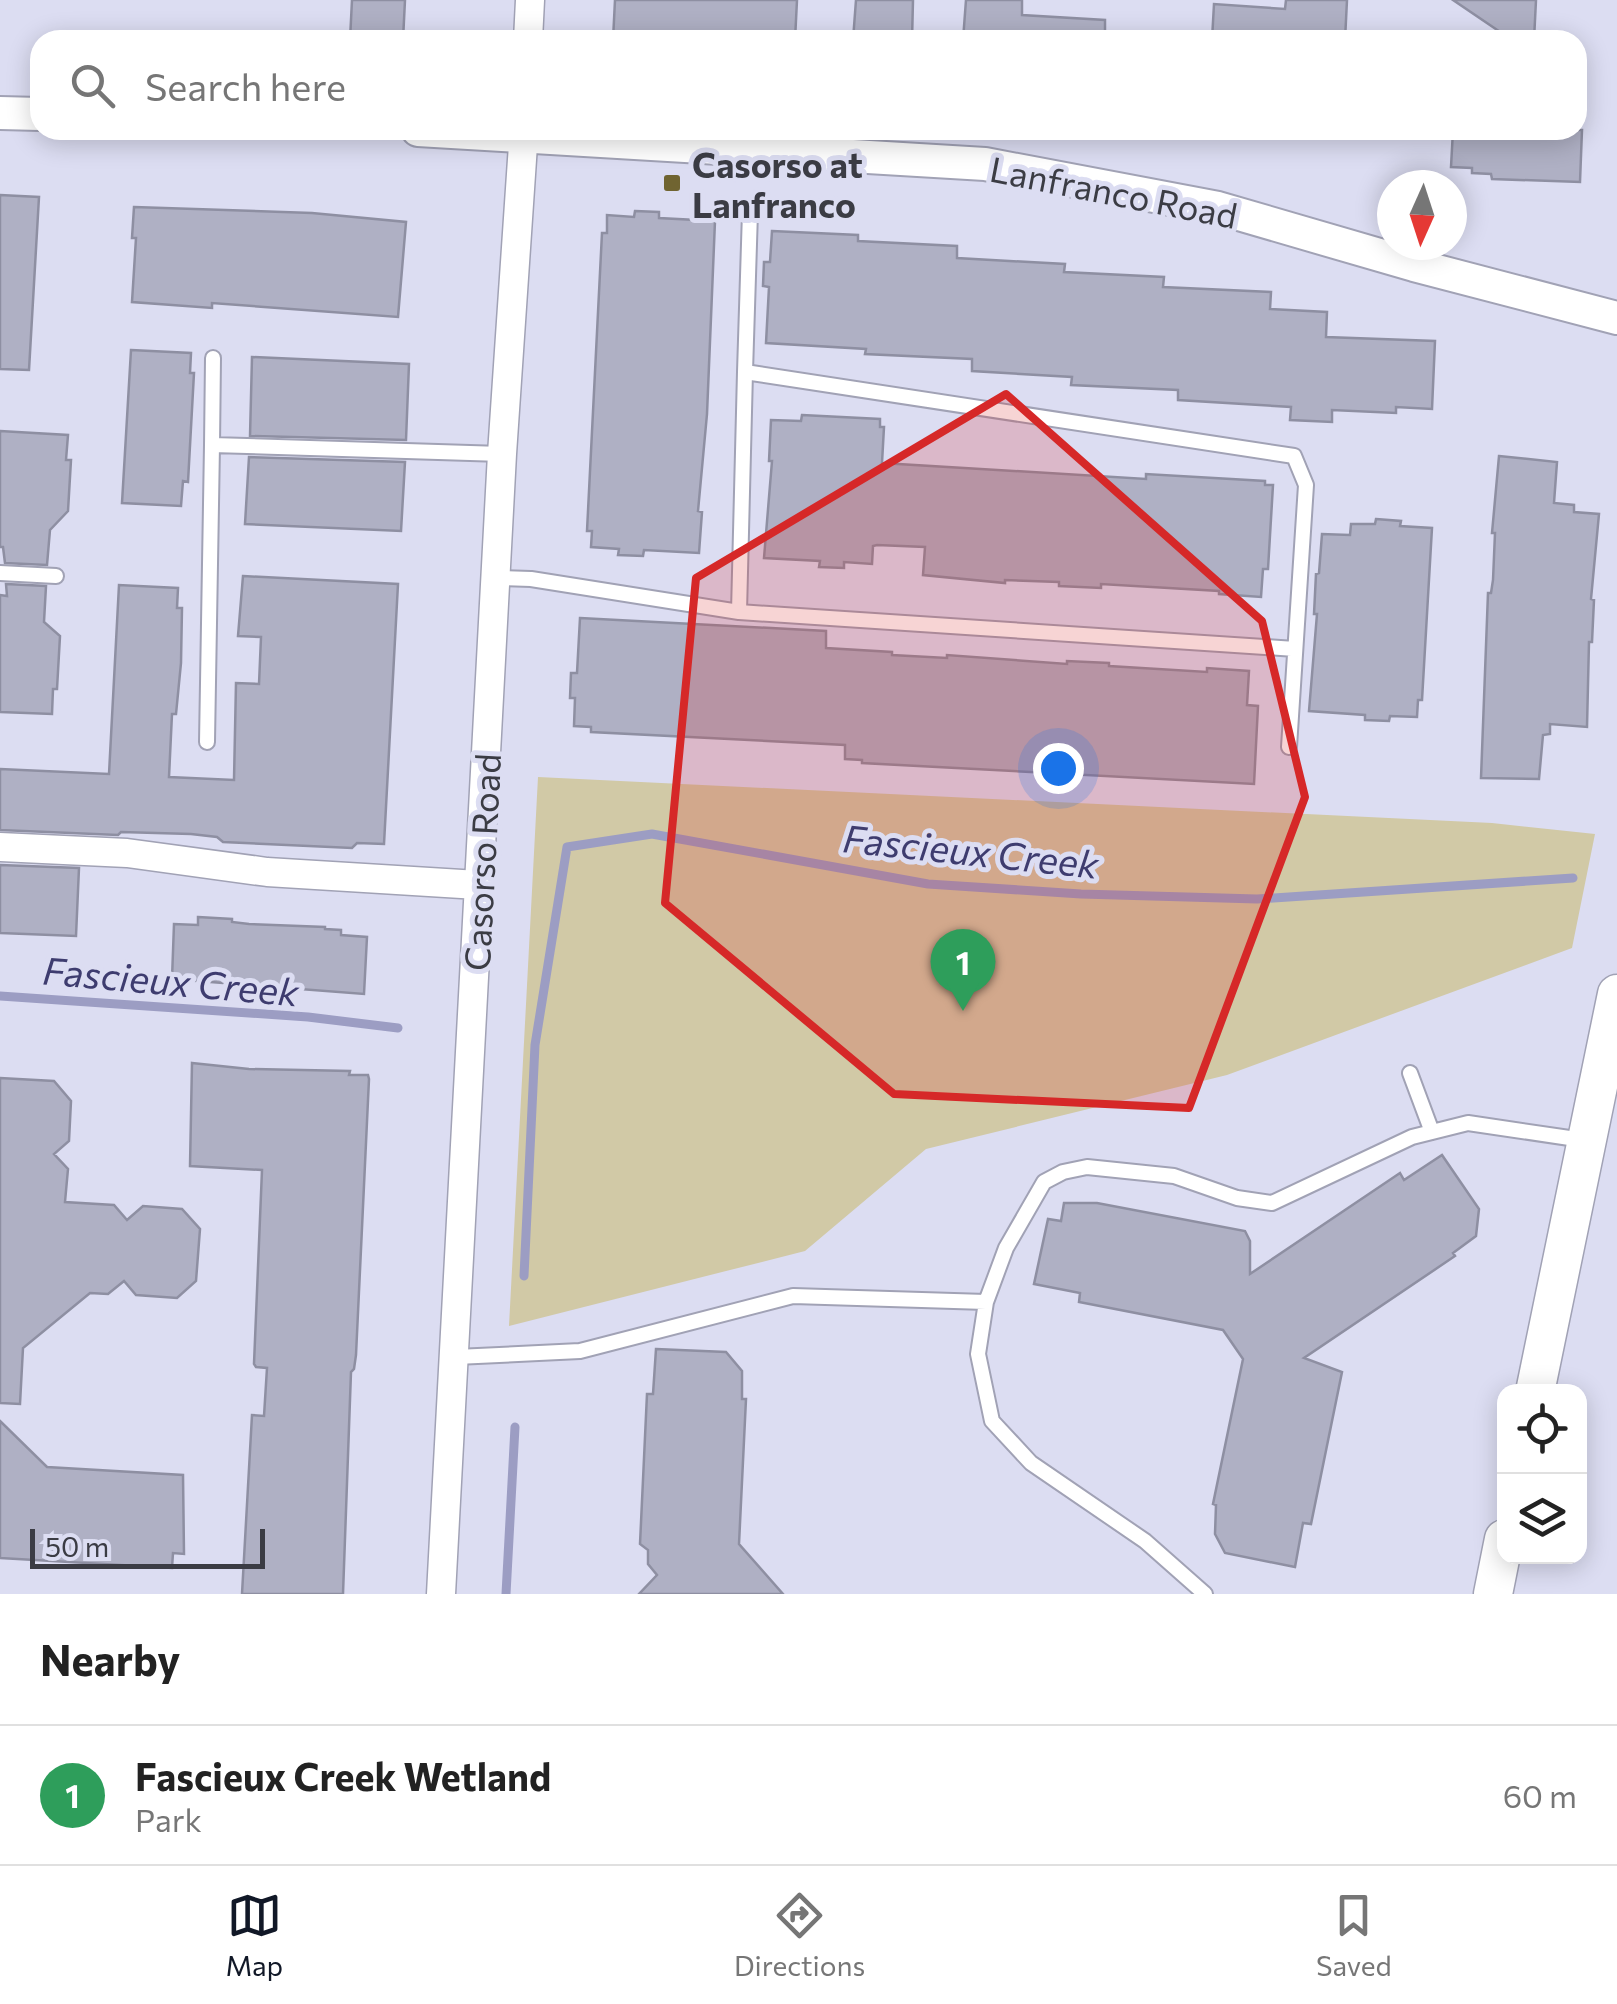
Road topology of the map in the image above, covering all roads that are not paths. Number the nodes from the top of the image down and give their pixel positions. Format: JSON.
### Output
{"nodes":[{"id":1,"x":530,"y":0,"type":"edge"},
{"id":2,"x":528,"y":30,"type":"edge"},
{"id":3,"x":0,"y":113,"type":"edge"},
{"id":4,"x":30,"y":114,"type":"edge"},
{"id":5,"x":523,"y":140,"type":"edge"},
{"id":6,"x":627,"y":140,"type":"edge"},
{"id":7,"x":750,"y":212,"type":"dead end"},
{"id":8,"x":1617,"y":318,"type":"edge"},
{"id":9,"x":213,"y":358,"type":"dead end"},
{"id":10,"x":745,"y":372,"type":"junction"},
{"id":11,"x":212,"y":445,"type":"junction"},
{"id":12,"x":502,"y":454,"type":"junction"},
{"id":13,"x":0,"y":574,"type":"edge"},
{"id":14,"x":56,"y":576,"type":"dead end"},
{"id":15,"x":496,"y":578,"type":"junction"},
{"id":16,"x":739,"y":612,"type":"junction"},
{"id":17,"x":1295,"y":648,"type":"junction"},
{"id":18,"x":207,"y":742,"type":"dead end"},
{"id":19,"x":1289,"y":747,"type":"dead end"},
{"id":20,"x":0,"y":847,"type":"edge"},
{"id":21,"x":478,"y":885,"type":"junction"},
{"id":22,"x":1617,"y":994,"type":"edge"},
{"id":23,"x":1410,"y":1073,"type":"dead end"},
{"id":24,"x":1432,"y":1132,"type":"junction"},
{"id":25,"x":1587,"y":1140,"type":"junction"},
{"id":26,"x":986,"y":1302,"type":"junction"},
{"id":27,"x":456,"y":1357,"type":"junction"},
{"id":28,"x":1537,"y":1384,"type":"edge"},
{"id":29,"x":1499,"y":1564,"type":"edge"},
{"id":30,"x":442,"y":1594,"type":"edge"},
{"id":31,"x":1206,"y":1594,"type":"edge"},
{"id":32,"x":1493,"y":1594,"type":"edge"}],
"edges":[{"from":1,"to":2,"type":"street"},
{"from":3,"to":4,"type":"street"},
{"from":5,"to":12,"type":"street","name":"Casorso Road"},
{"from":6,"to":8,"type":"street","name":"Lanfranco Road"},
{"from":7,"to":10,"type":"lane"},
{"from":9,"to":11,"type":"lane"},
{"from":10,"to":16,"type":"lane"},
{"from":10,"to":17,"type":"lane"},
{"from":11,"to":12,"type":"lane"},
{"from":11,"to":18,"type":"lane"},
{"from":12,"to":15,"type":"street","name":"Casorso Road"},
{"from":13,"to":14,"type":"lane"},
{"from":15,"to":16,"type":"lane"},
{"from":15,"to":21,"type":"street","name":"Casorso Road"},
{"from":16,"to":17,"type":"lane"},
{"from":17,"to":19,"type":"lane"},
{"from":20,"to":21,"type":"street"},
{"from":21,"to":27,"type":"street","name":"Casorso Road"},
{"from":22,"to":25,"type":"main road"},
{"from":23,"to":24,"type":"lane"},
{"from":24,"to":25,"type":"lane"},
{"from":24,"to":26,"type":"lane"},
{"from":25,"to":28,"type":"main road"},
{"from":26,"to":27,"type":"lane"},
{"from":26,"to":31,"type":"lane"},
{"from":27,"to":30,"type":"street","name":"Casorso Road"},
{"from":29,"to":32,"type":"main road"}]}
